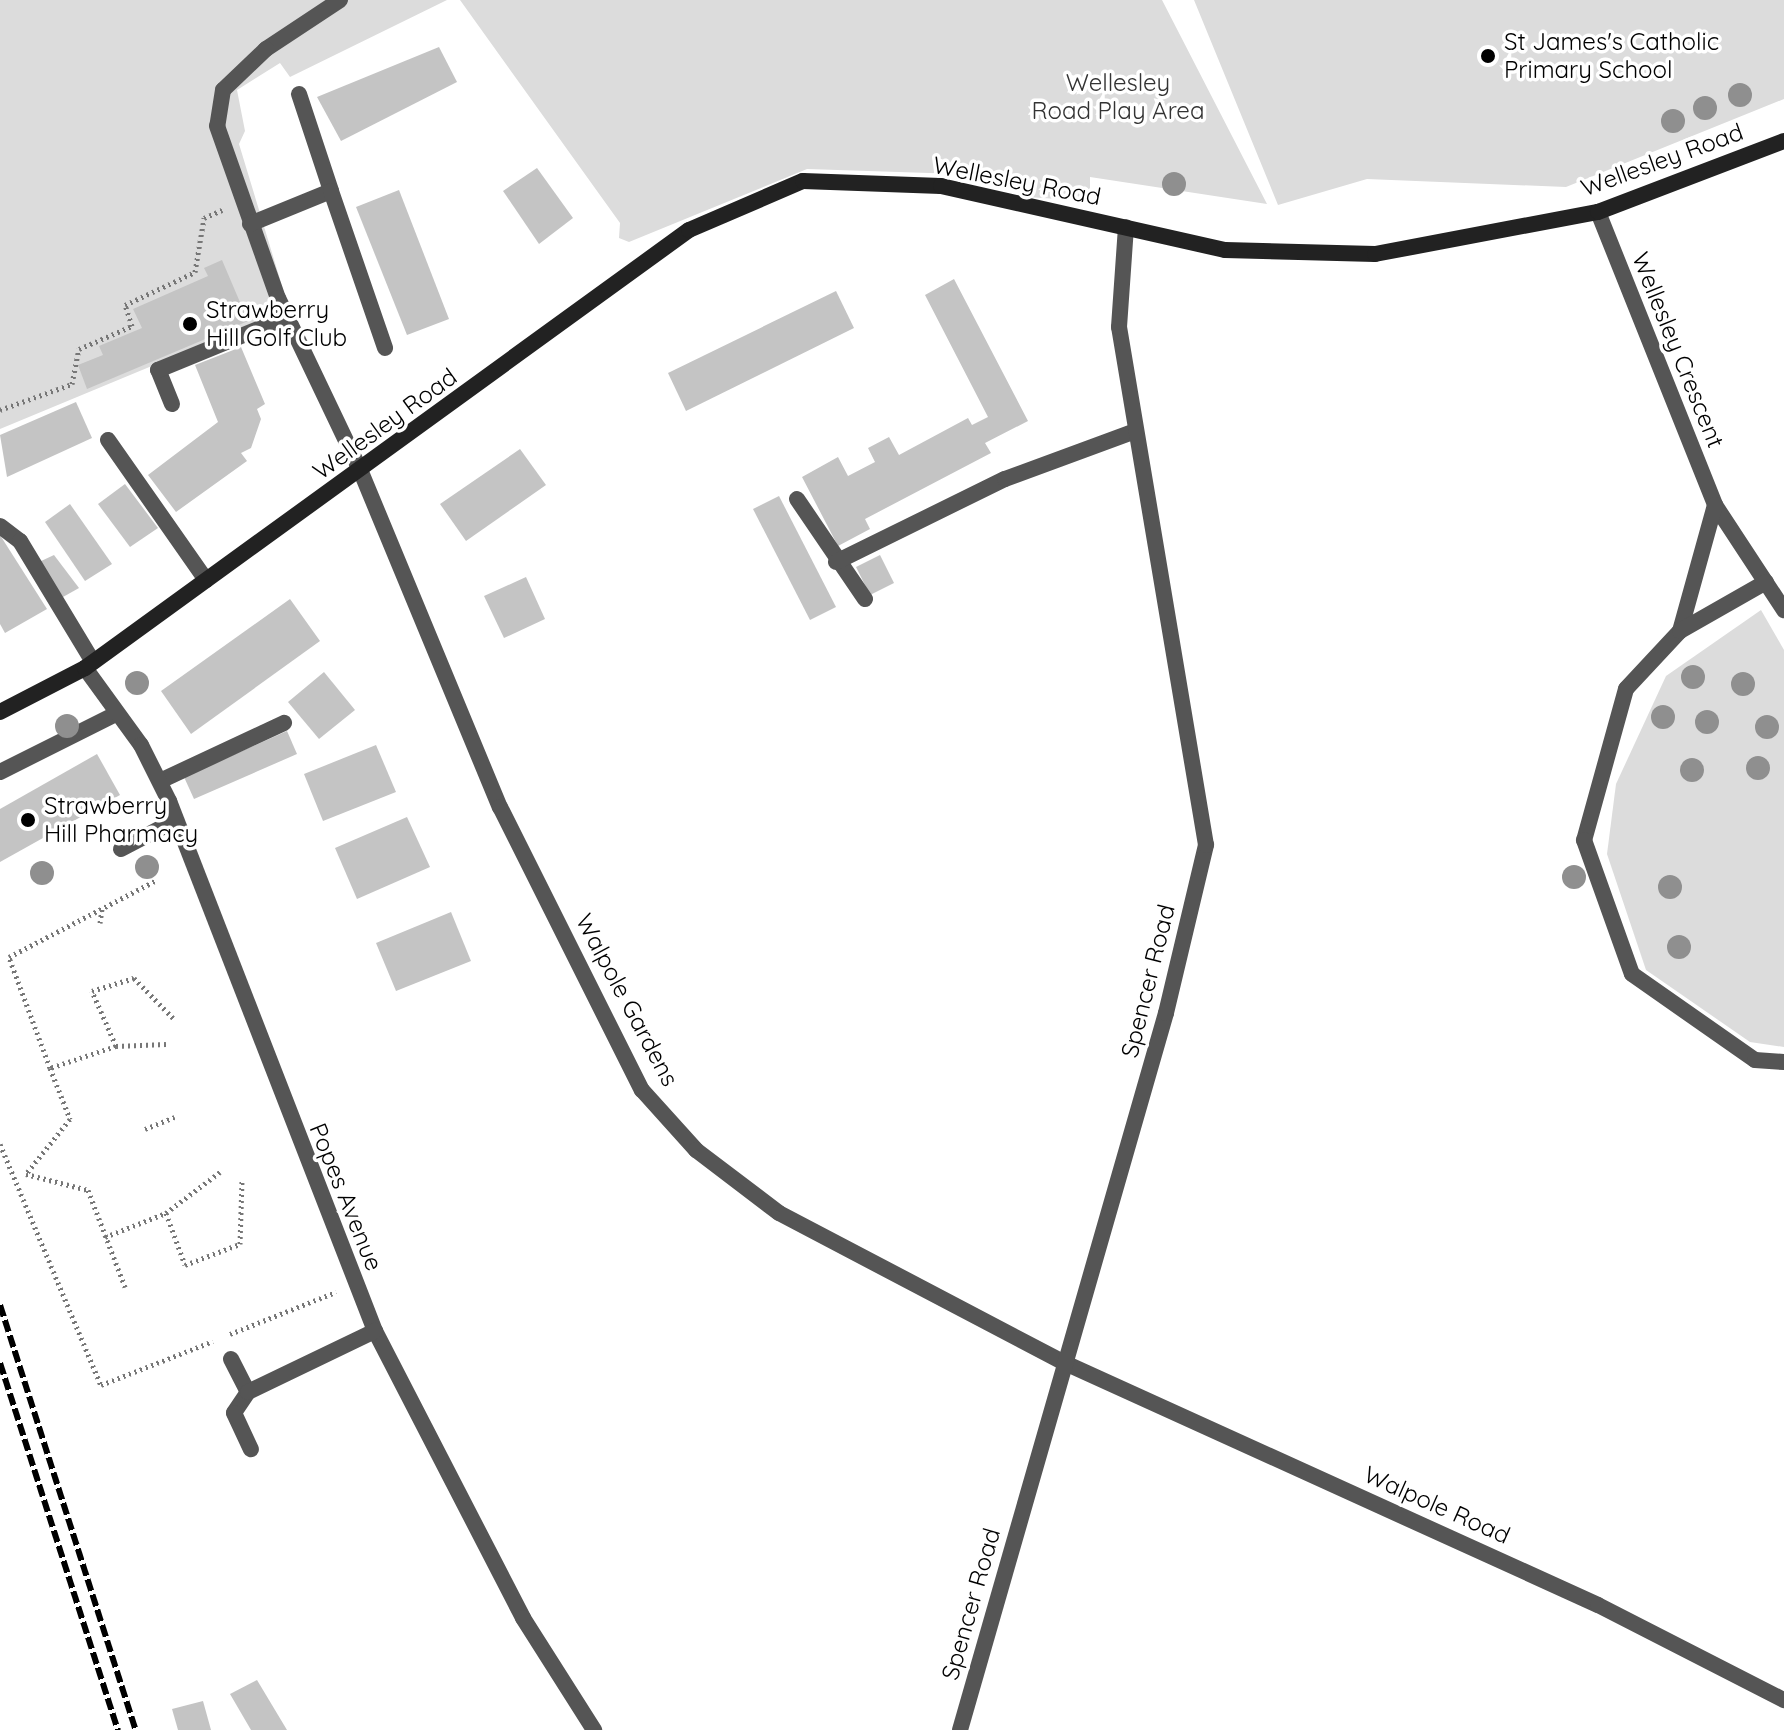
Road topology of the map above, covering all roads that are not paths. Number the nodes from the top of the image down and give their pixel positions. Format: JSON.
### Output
{"nodes":[{"id":1,"x":340,"y":0,"type":"edge"},
{"id":2,"x":299,"y":94,"type":"dead end"},
{"id":3,"x":1784,"y":141,"type":"edge"},
{"id":4,"x":331,"y":191,"type":"junction"},
{"id":5,"x":1598,"y":212,"type":"junction"},
{"id":6,"x":250,"y":224,"type":"junction"},
{"id":7,"x":1126,"y":227,"type":"junction"},
{"id":8,"x":287,"y":317,"type":"junction"},
{"id":9,"x":385,"y":348,"type":"dead end"},
{"id":10,"x":172,"y":404,"type":"dead end"},
{"id":11,"x":1133,"y":432,"type":"junction"},
{"id":12,"x":108,"y":440,"type":"dead end"},
{"id":13,"x":361,"y":472,"type":"junction"},
{"id":14,"x":797,"y":499,"type":"dead end"},
{"id":15,"x":1715,"y":505,"type":"junction"},
{"id":16,"x":0,"y":526,"type":"edge"},
{"id":17,"x":836,"y":562,"type":"junction"},
{"id":18,"x":206,"y":580,"type":"junction"},
{"id":19,"x":1766,"y":582,"type":"junction"},
{"id":20,"x":865,"y":599,"type":"dead end"},
{"id":21,"x":1784,"y":610,"type":"edge"},
{"id":22,"x":1680,"y":631,"type":"junction"},
{"id":23,"x":89,"y":665,"type":"junction"},
{"id":24,"x":0,"y":712,"type":"edge"},
{"id":25,"x":114,"y":715,"type":"junction"},
{"id":26,"x":284,"y":723,"type":"dead end"},
{"id":27,"x":0,"y":772,"type":"edge"},
{"id":28,"x":160,"y":781,"type":"junction"},
{"id":29,"x":176,"y":820,"type":"junction"},
{"id":30,"x":121,"y":849,"type":"dead end"},
{"id":31,"x":1784,"y":1062,"type":"edge"},
{"id":32,"x":375,"y":1331,"type":"junction"},
{"id":33,"x":231,"y":1359,"type":"dead end"},
{"id":34,"x":1065,"y":1363,"type":"junction"},
{"id":35,"x":248,"y":1392,"type":"junction"},
{"id":36,"x":251,"y":1449,"type":"dead end"},
{"id":37,"x":1784,"y":1700,"type":"edge"},
{"id":38,"x":594,"y":1730,"type":"edge"},
{"id":39,"x":960,"y":1730,"type":"edge"}],
"edges":[{"from":1,"to":6,"type":"street","name":"Walpole Gardens"},
{"from":2,"to":4,"type":"street"},
{"from":3,"to":5,"type":"street","name":"Wellesley Road"},
{"from":4,"to":6,"type":"street"},
{"from":4,"to":9,"type":"street"},
{"from":5,"to":7,"type":"street","name":"Wellesley Road"},
{"from":5,"to":15,"type":"street","name":"Wellesley Crescent"},
{"from":6,"to":8,"type":"street","name":"Walpole Gardens"},
{"from":7,"to":11,"type":"street","name":"Spencer Road"},
{"from":7,"to":13,"type":"street","name":"Wellesley Road"},
{"from":8,"to":10,"type":"street"},
{"from":8,"to":13,"type":"street","name":"Walpole Gardens"},
{"from":11,"to":17,"type":"street"},
{"from":11,"to":34,"type":"street","name":"Spencer Road"},
{"from":12,"to":18,"type":"street"},
{"from":13,"to":18,"type":"street","name":"Wellesley Road"},
{"from":13,"to":34,"type":"street","name":"Walpole Gardens"},
{"from":14,"to":17,"type":"street"},
{"from":15,"to":19,"type":"street","name":"Wellesley Crescent"},
{"from":15,"to":22,"type":"street"},
{"from":16,"to":23,"type":"street","name":"Popes Avenue"},
{"from":17,"to":20,"type":"street"},
{"from":18,"to":23,"type":"street","name":"Wellesley Road"},
{"from":19,"to":21,"type":"street","name":"Wellesley Crescent"},
{"from":19,"to":22,"type":"street"},
{"from":22,"to":31,"type":"street"},
{"from":23,"to":24,"type":"street","name":"Wellesley Road"},
{"from":23,"to":25,"type":"street","name":"Popes Avenue"},
{"from":25,"to":27,"type":"street"},
{"from":25,"to":28,"type":"street","name":"Popes Avenue"},
{"from":26,"to":28,"type":"street"},
{"from":28,"to":29,"type":"street","name":"Popes Avenue"},
{"from":29,"to":30,"type":"street"},
{"from":29,"to":32,"type":"street","name":"Popes Avenue"},
{"from":32,"to":35,"type":"street"},
{"from":32,"to":38,"type":"street","name":"Popes Avenue"},
{"from":33,"to":35,"type":"street"},
{"from":34,"to":37,"type":"street","name":"Walpole Road"},
{"from":34,"to":39,"type":"street","name":"Spencer Road"},
{"from":35,"to":36,"type":"street"}]}
